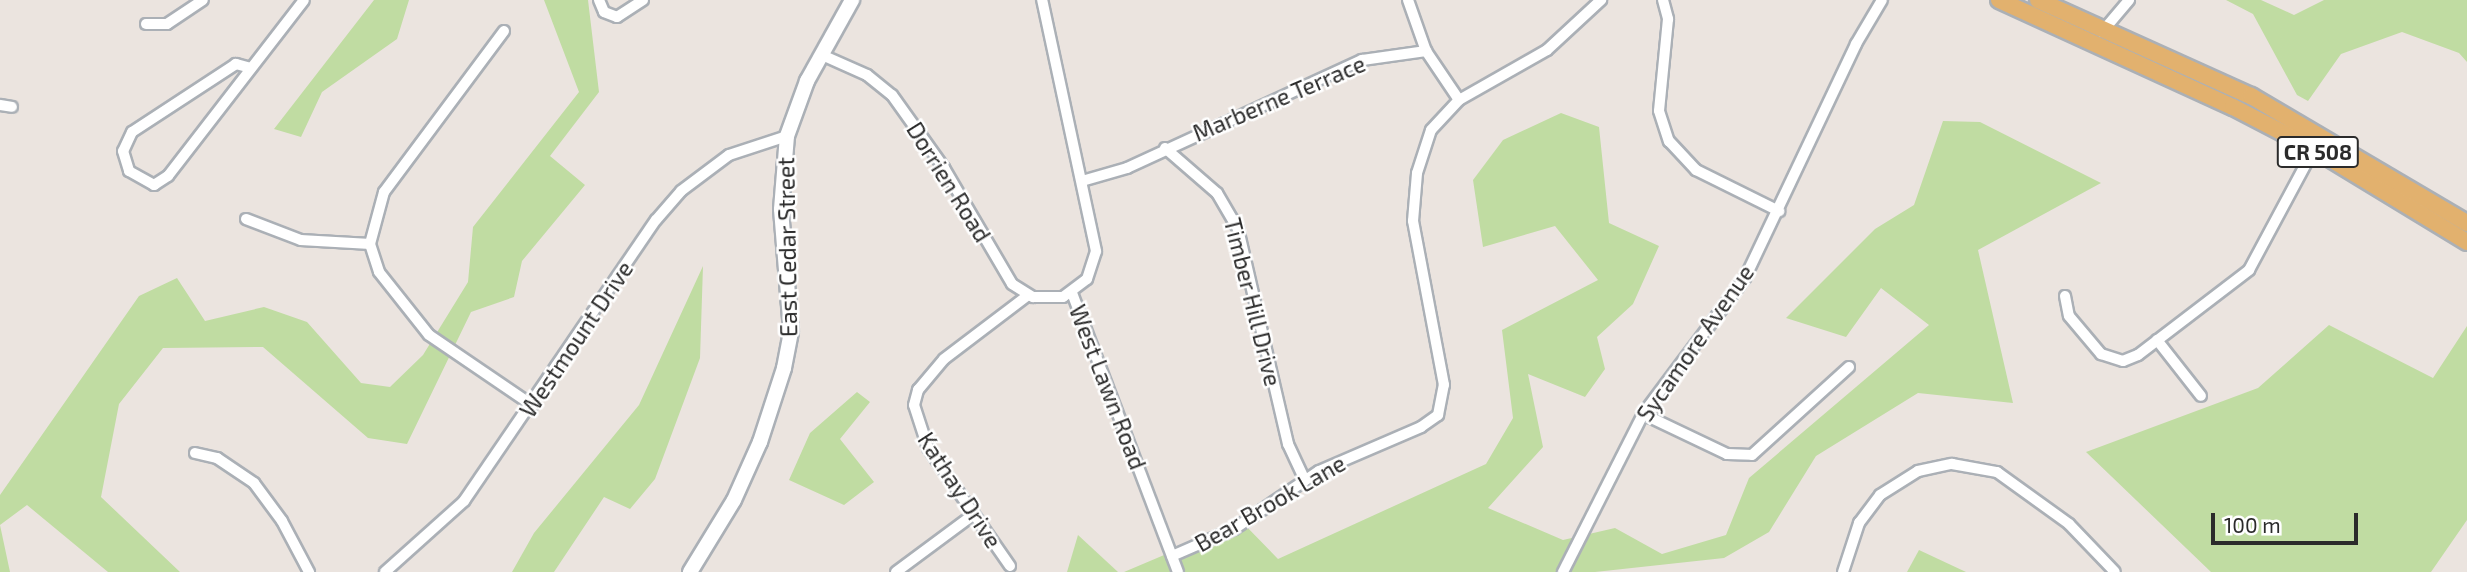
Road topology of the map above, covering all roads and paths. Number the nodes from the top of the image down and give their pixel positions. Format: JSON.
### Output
{"nodes":[{"id":1,"x":203,"y":0,"type":"edge"},
{"id":2,"x":304,"y":0,"type":"edge"},
{"id":3,"x":599,"y":0,"type":"edge"},
{"id":4,"x":643,"y":0,"type":"edge"},
{"id":5,"x":852,"y":0,"type":"edge"},
{"id":6,"x":1042,"y":0,"type":"edge"},
{"id":7,"x":1408,"y":0,"type":"edge"},
{"id":8,"x":1601,"y":0,"type":"edge"},
{"id":9,"x":1663,"y":0,"type":"edge"},
{"id":10,"x":1882,"y":0,"type":"edge"},
{"id":11,"x":1999,"y":0,"type":"edge"},
{"id":12,"x":2038,"y":0,"type":"edge"},
{"id":13,"x":2129,"y":0,"type":"edge"},
{"id":14,"x":146,"y":24,"type":"dead end"},
{"id":15,"x":504,"y":31,"type":"dead end"},
{"id":16,"x":2099,"y":38,"type":"junction"},
{"id":17,"x":1426,"y":51,"type":"junction"},
{"id":18,"x":822,"y":55,"type":"junction"},
{"id":19,"x":251,"y":68,"type":"junction"},
{"id":20,"x":1459,"y":100,"type":"junction"},
{"id":21,"x":0,"y":105,"type":"edge"},
{"id":22,"x":12,"y":107,"type":"dead end"},
{"id":23,"x":787,"y":136,"type":"junction"},
{"id":24,"x":2318,"y":142,"type":"junction"},
{"id":25,"x":1165,"y":148,"type":"junction"},
{"id":26,"x":1082,"y":181,"type":"junction"},
{"id":27,"x":2403,"y":185,"type":"junction"},
{"id":28,"x":2394,"y":200,"type":"junction"},
{"id":29,"x":1779,"y":211,"type":"junction"},
{"id":30,"x":246,"y":219,"type":"dead end"},
{"id":31,"x":2467,"y":223,"type":"edge"},
{"id":32,"x":2467,"y":242,"type":"edge"},
{"id":33,"x":370,"y":244,"type":"junction"},
{"id":34,"x":1072,"y":293,"type":"junction"},
{"id":35,"x":1027,"y":296,"type":"junction"},
{"id":36,"x":2065,"y":296,"type":"dead end"},
{"id":37,"x":2157,"y":340,"type":"junction"},
{"id":38,"x":1849,"y":367,"type":"dead end"},
{"id":39,"x":2201,"y":396,"type":"dead end"},
{"id":40,"x":532,"y":405,"type":"junction"},
{"id":41,"x":1643,"y":414,"type":"junction"},
{"id":42,"x":195,"y":453,"type":"dead end"},
{"id":43,"x":1305,"y":480,"type":"junction"},
{"id":44,"x":974,"y":514,"type":"junction"},
{"id":45,"x":1172,"y":556,"type":"junction"},
{"id":46,"x":1010,"y":565,"type":"dead end"},
{"id":47,"x":309,"y":572,"type":"edge"},
{"id":48,"x":385,"y":572,"type":"edge"},
{"id":49,"x":690,"y":572,"type":"edge"},
{"id":50,"x":896,"y":572,"type":"edge"},
{"id":51,"x":1178,"y":572,"type":"edge"},
{"id":52,"x":1563,"y":572,"type":"edge"},
{"id":53,"x":1843,"y":572,"type":"edge"},
{"id":54,"x":2115,"y":572,"type":"edge"}],
"edges":[{"from":1,"to":14,"type":"street"},
{"from":2,"to":19,"type":"street"},
{"from":3,"to":4,"type":"street"},
{"from":5,"to":18,"type":"main road","name":"East Cedar Street"},
{"from":6,"to":26,"type":"street","name":"West Lawn Road"},
{"from":7,"to":17,"type":"street"},
{"from":8,"to":20,"type":"street","name":"Bear Brook Lane"},
{"from":9,"to":29,"type":"street"},
{"from":10,"to":29,"type":"street","name":"Sycamore Avenue"},
{"from":11,"to":16,"type":"main road","number":"CR 508"},
{"from":12,"to":16,"type":"main road","number":"CR 508"},
{"from":13,"to":16,"type":"street"},
{"from":15,"to":33,"type":"street"},
{"from":16,"to":24,"type":"main road","number":"CR 508"},
{"from":17,"to":20,"type":"street"},
{"from":17,"to":25,"type":"street","name":"Marberne Terrace"},
{"from":18,"to":23,"type":"main road","name":"East Cedar Street"},
{"from":18,"to":35,"type":"street","name":"Dorrien Road"},
{"from":19,"to":19,"type":"street"},
{"from":20,"to":43,"type":"street","name":"Bear Brook Lane"},
{"from":21,"to":22,"type":"street"},
{"from":23,"to":40,"type":"street","name":"Westmount Drive"},
{"from":23,"to":49,"type":"main road","name":"East Cedar Street"},
{"from":24,"to":27,"type":"main road","number":"CR 508"},
{"from":24,"to":28,"type":"main road","number":"CR 508"},
{"from":24,"to":37,"type":"street"},
{"from":25,"to":26,"type":"street","name":"Marberne Terrace"},
{"from":25,"to":43,"type":"street","name":"Timber Hill Drive"},
{"from":26,"to":34,"type":"street","name":"West Lawn Road"},
{"from":27,"to":28,"type":"main road"},
{"from":27,"to":31,"type":"main road","number":"CR 508"},
{"from":28,"to":32,"type":"main road","number":"CR 508"},
{"from":29,"to":41,"type":"street","name":"Sycamore Avenue"},
{"from":30,"to":33,"type":"street"},
{"from":33,"to":40,"type":"street"},
{"from":34,"to":35,"type":"street"},
{"from":34,"to":45,"type":"street","name":"West Lawn Road"},
{"from":35,"to":44,"type":"street","name":"Kathay Drive"},
{"from":36,"to":37,"type":"street"},
{"from":37,"to":39,"type":"street"},
{"from":38,"to":41,"type":"street"},
{"from":40,"to":48,"type":"street","name":"Westmount Drive"},
{"from":41,"to":52,"type":"street","name":"Sycamore Avenue"},
{"from":42,"to":47,"type":"street"},
{"from":43,"to":45,"type":"street","name":"Bear Brook Lane"},
{"from":44,"to":46,"type":"street","name":"Kathay Drive"},
{"from":44,"to":50,"type":"street"},
{"from":45,"to":51,"type":"street","name":"West Lawn Road"},
{"from":53,"to":54,"type":"street"}]}
